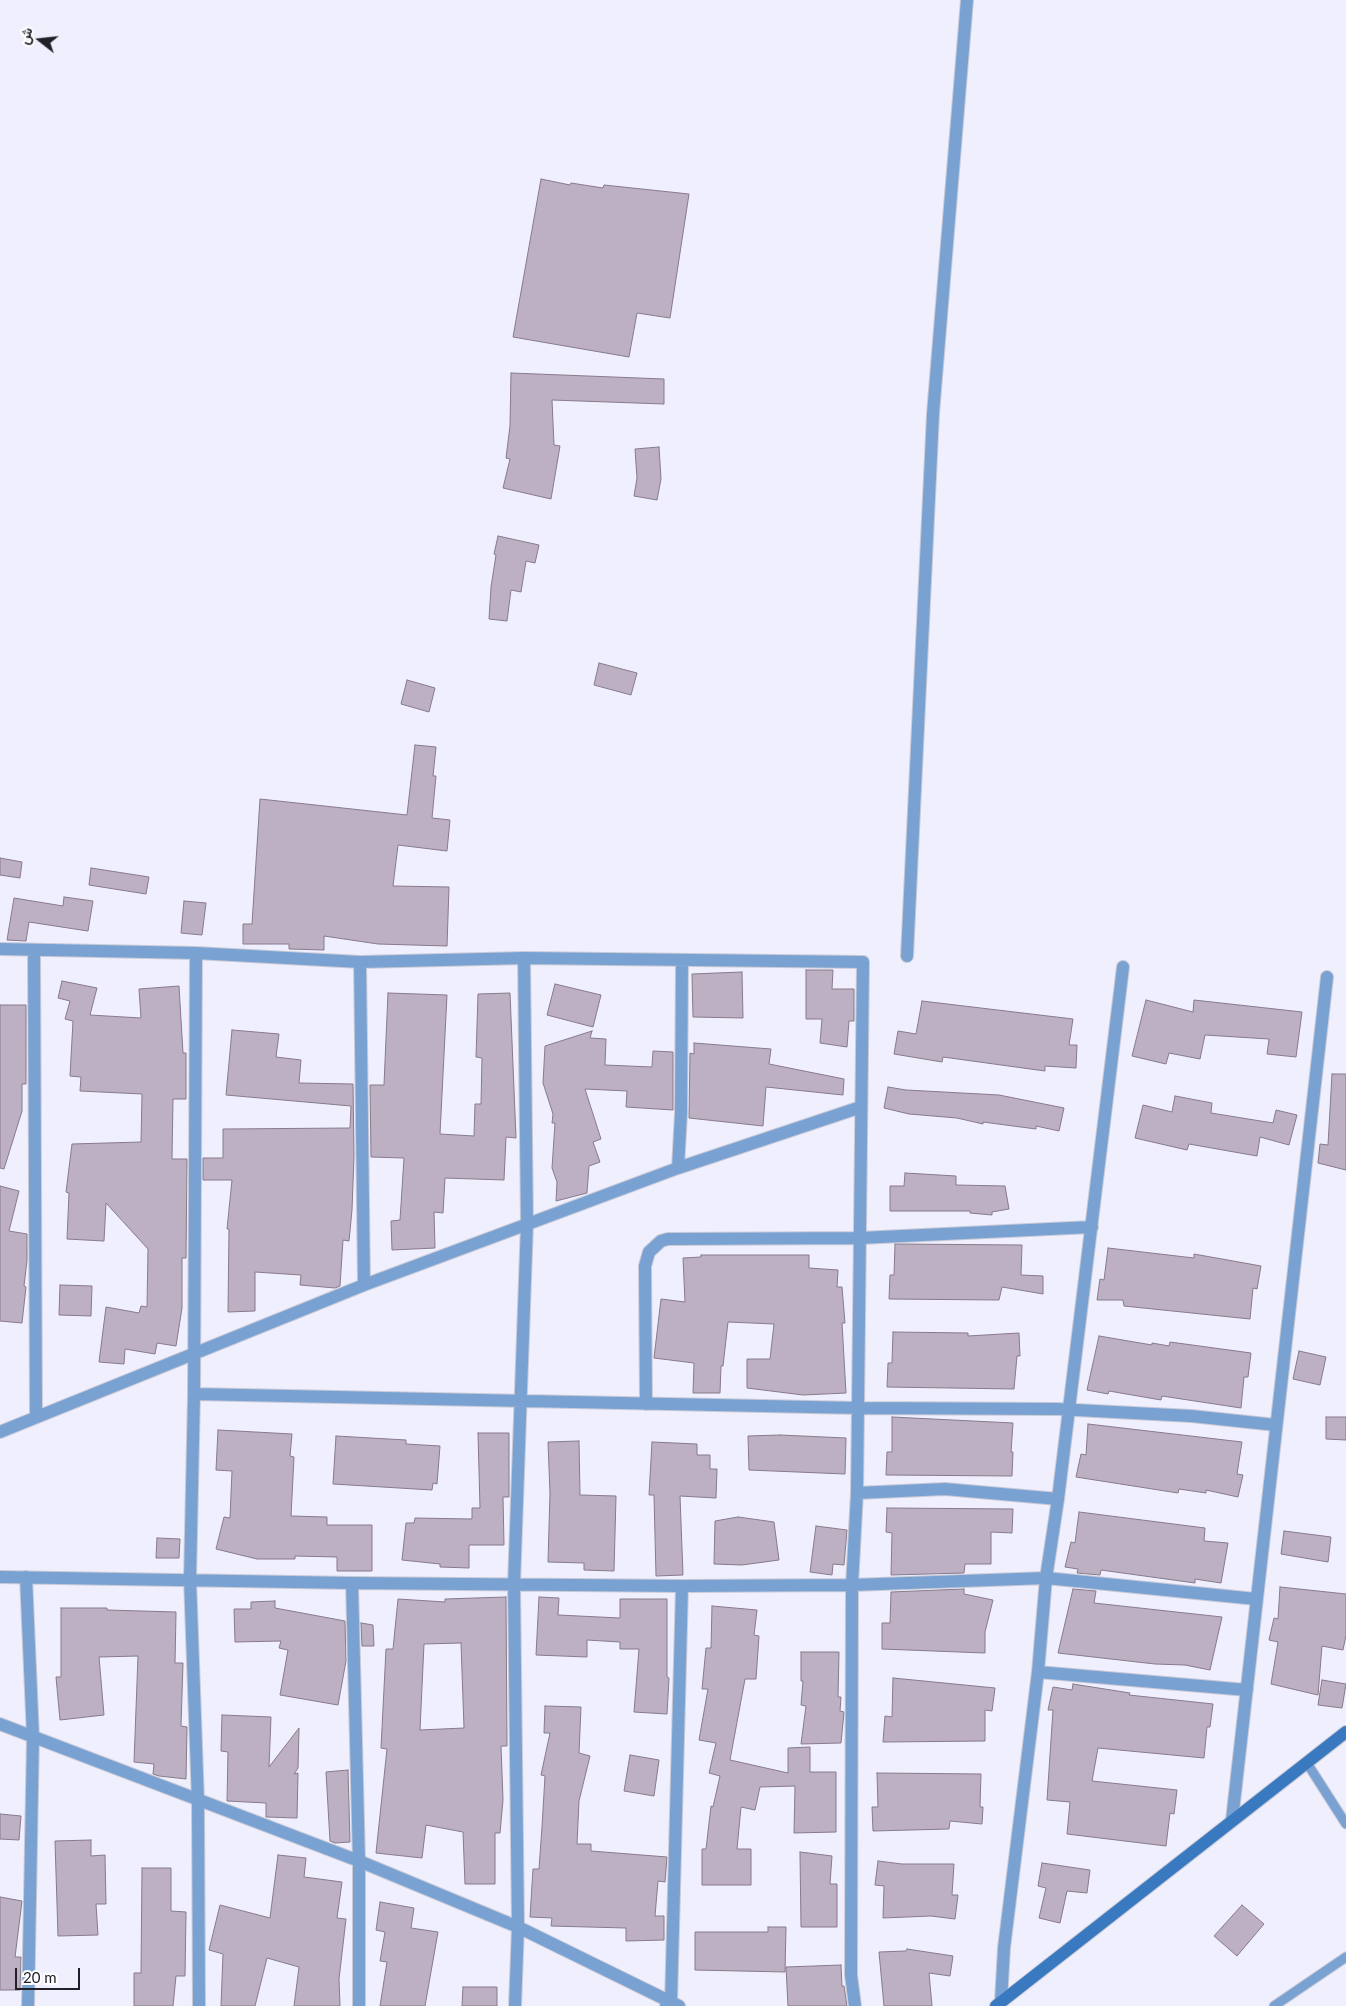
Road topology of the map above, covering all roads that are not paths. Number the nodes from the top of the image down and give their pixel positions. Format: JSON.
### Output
{"nodes":[{"id":1,"x":967,"y":0,"type":"edge"},
{"id":2,"x":0,"y":950,"type":"edge"},
{"id":3,"x":34,"y":950,"type":"junction"},
{"id":4,"x":196,"y":953,"type":"junction"},
{"id":5,"x":907,"y":956,"type":"dead end"},
{"id":6,"x":524,"y":958,"type":"junction"},
{"id":7,"x":682,"y":960,"type":"junction"},
{"id":8,"x":360,"y":962,"type":"junction"},
{"id":9,"x":1124,"y":967,"type":"dead end"},
{"id":10,"x":1327,"y":977,"type":"dead end"},
{"id":11,"x":861,"y":1107,"type":"junction"},
{"id":12,"x":678,"y":1168,"type":"junction"},
{"id":13,"x":527,"y":1224,"type":"junction"},
{"id":14,"x":1092,"y":1227,"type":"junction"},
{"id":15,"x":860,"y":1238,"type":"junction"},
{"id":16,"x":364,"y":1285,"type":"junction"},
{"id":17,"x":194,"y":1353,"type":"junction"},
{"id":18,"x":194,"y":1394,"type":"junction"},
{"id":19,"x":519,"y":1401,"type":"junction"},
{"id":20,"x":646,"y":1404,"type":"junction"},
{"id":21,"x":858,"y":1408,"type":"junction"},
{"id":22,"x":1070,"y":1410,"type":"junction"},
{"id":23,"x":36,"y":1416,"type":"junction"},
{"id":24,"x":1276,"y":1425,"type":"junction"},
{"id":25,"x":0,"y":1432,"type":"edge"},
{"id":26,"x":857,"y":1493,"type":"junction"},
{"id":27,"x":1058,"y":1499,"type":"junction"},
{"id":28,"x":0,"y":1577,"type":"edge"},
{"id":29,"x":26,"y":1577,"type":"junction"},
{"id":30,"x":1046,"y":1578,"type":"junction"},
{"id":31,"x":190,"y":1579,"type":"junction"},
{"id":32,"x":352,"y":1583,"type":"junction"},
{"id":33,"x":514,"y":1584,"type":"junction"},
{"id":34,"x":852,"y":1585,"type":"junction"},
{"id":35,"x":682,"y":1586,"type":"junction"},
{"id":36,"x":1256,"y":1599,"type":"junction"},
{"id":37,"x":1038,"y":1672,"type":"junction"},
{"id":38,"x":1247,"y":1690,"type":"junction"},
{"id":39,"x":0,"y":1724,"type":"edge"},
{"id":40,"x":1346,"y":1732,"type":"edge"},
{"id":41,"x":33,"y":1737,"type":"junction"},
{"id":42,"x":1307,"y":1762,"type":"junction"},
{"id":43,"x":198,"y":1801,"type":"junction"},
{"id":44,"x":1232,"y":1820,"type":"junction"},
{"id":45,"x":1346,"y":1824,"type":"edge"},
{"id":46,"x":359,"y":1861,"type":"junction"},
{"id":47,"x":518,"y":1927,"type":"junction"},
{"id":48,"x":1346,"y":1957,"type":"edge"},
{"id":49,"x":998,"y":2004,"type":"edge"},
{"id":50,"x":672,"y":2005,"type":"edge"},
{"id":51,"x":28,"y":2006,"type":"edge"},
{"id":52,"x":199,"y":2006,"type":"edge"},
{"id":53,"x":359,"y":2006,"type":"edge"},
{"id":54,"x":515,"y":2006,"type":"edge"},
{"id":55,"x":855,"y":2006,"type":"edge"},
{"id":56,"x":1274,"y":2006,"type":"edge"}],
"edges":[{"from":1,"to":5,"type":"street"},
{"from":2,"to":3,"type":"street"},
{"from":3,"to":4,"type":"street"},
{"from":3,"to":23,"type":"street"},
{"from":4,"to":8,"type":"street"},
{"from":4,"to":17,"type":"street"},
{"from":6,"to":7,"type":"street"},
{"from":6,"to":8,"type":"street"},
{"from":6,"to":13,"type":"street"},
{"from":7,"to":11,"type":"street"},
{"from":7,"to":12,"type":"street"},
{"from":8,"to":16,"type":"street"},
{"from":9,"to":14,"type":"street"},
{"from":10,"to":24,"type":"street"},
{"from":11,"to":12,"type":"street"},
{"from":11,"to":15,"type":"street"},
{"from":12,"to":13,"type":"street"},
{"from":13,"to":16,"type":"street"},
{"from":13,"to":19,"type":"street"},
{"from":14,"to":15,"type":"street"},
{"from":14,"to":22,"type":"street"},
{"from":15,"to":20,"type":"street"},
{"from":15,"to":21,"type":"street"},
{"from":16,"to":17,"type":"street"},
{"from":17,"to":18,"type":"street"},
{"from":17,"to":23,"type":"street"},
{"from":18,"to":19,"type":"street"},
{"from":18,"to":31,"type":"street"},
{"from":19,"to":20,"type":"street"},
{"from":19,"to":33,"type":"street"},
{"from":20,"to":21,"type":"street"},
{"from":21,"to":22,"type":"street"},
{"from":21,"to":26,"type":"street"},
{"from":22,"to":24,"type":"street"},
{"from":22,"to":27,"type":"street"},
{"from":23,"to":25,"type":"street"},
{"from":24,"to":36,"type":"street"},
{"from":26,"to":27,"type":"street"},
{"from":26,"to":34,"type":"street"},
{"from":27,"to":30,"type":"street"},
{"from":28,"to":29,"type":"street"},
{"from":29,"to":31,"type":"street"},
{"from":29,"to":41,"type":"street"},
{"from":30,"to":34,"type":"street"},
{"from":30,"to":36,"type":"street"},
{"from":30,"to":37,"type":"street"},
{"from":31,"to":32,"type":"street"},
{"from":31,"to":43,"type":"street"},
{"from":32,"to":33,"type":"street"},
{"from":32,"to":46,"type":"street"},
{"from":33,"to":35,"type":"street"},
{"from":33,"to":47,"type":"street"},
{"from":34,"to":35,"type":"street"},
{"from":34,"to":55,"type":"street"},
{"from":35,"to":50,"type":"street"},
{"from":36,"to":38,"type":"street"},
{"from":37,"to":38,"type":"street"},
{"from":37,"to":49,"type":"street"},
{"from":38,"to":44,"type":"street"},
{"from":39,"to":41,"type":"street"},
{"from":40,"to":42,"type":"main road"},
{"from":41,"to":43,"type":"street"},
{"from":41,"to":51,"type":"street"},
{"from":42,"to":44,"type":"main road"},
{"from":42,"to":45,"type":"lane"},
{"from":43,"to":46,"type":"street"},
{"from":43,"to":52,"type":"street"},
{"from":44,"to":49,"type":"main road"},
{"from":46,"to":47,"type":"street"},
{"from":46,"to":53,"type":"street"},
{"from":47,"to":50,"type":"street"},
{"from":47,"to":54,"type":"street"},
{"from":48,"to":56,"type":"lane"}]}
